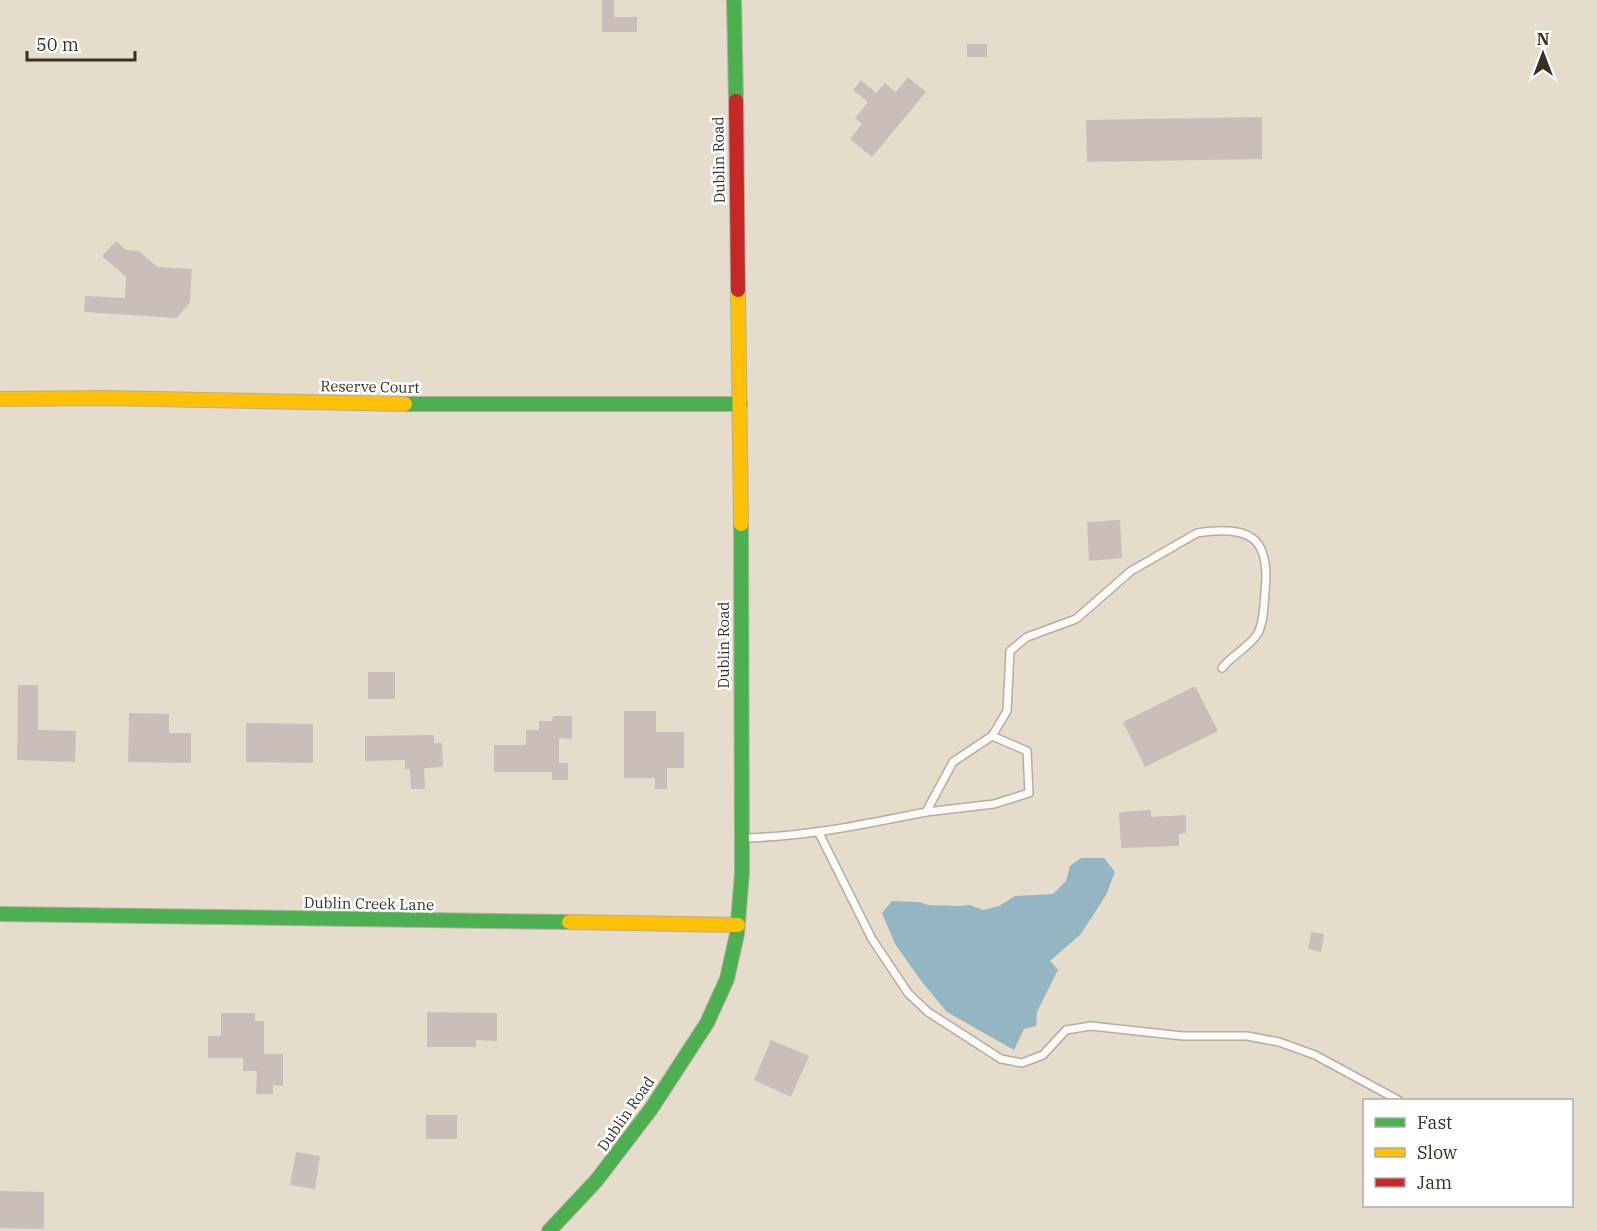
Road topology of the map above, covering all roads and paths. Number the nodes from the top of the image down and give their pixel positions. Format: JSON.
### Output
{"nodes":[{"id":1,"x":734,"y":0,"type":"edge"},
{"id":2,"x":0,"y":399,"type":"edge"},
{"id":3,"x":740,"y":404,"type":"junction"},
{"id":4,"x":1222,"y":668,"type":"dead end"},
{"id":5,"x":992,"y":736,"type":"junction"},
{"id":6,"x":926,"y":812,"type":"junction"},
{"id":7,"x":819,"y":833,"type":"junction"},
{"id":8,"x":742,"y":838,"type":"junction"},
{"id":9,"x":0,"y":914,"type":"edge"},
{"id":10,"x":738,"y":925,"type":"junction"},
{"id":11,"x":1394,"y":1099,"type":"edge"},
{"id":12,"x":549,"y":1231,"type":"edge"}],
"edges":[{"from":1,"to":3,"type":"street","name":"Dublin Road"},
{"from":2,"to":3,"type":"street","name":"Reserve Court"},
{"from":3,"to":8,"type":"street","name":"Dublin Road"},
{"from":4,"to":5,"type":"lane"},
{"from":5,"to":6,"type":"lane"},
{"from":5,"to":6,"type":"lane"},
{"from":6,"to":7,"type":"lane"},
{"from":7,"to":8,"type":"lane"},
{"from":7,"to":11,"type":"lane"},
{"from":8,"to":10,"type":"street","name":"Dublin Road"},
{"from":9,"to":10,"type":"street","name":"Dublin Creek Lane"},
{"from":10,"to":12,"type":"street","name":"Dublin Road"}]}
